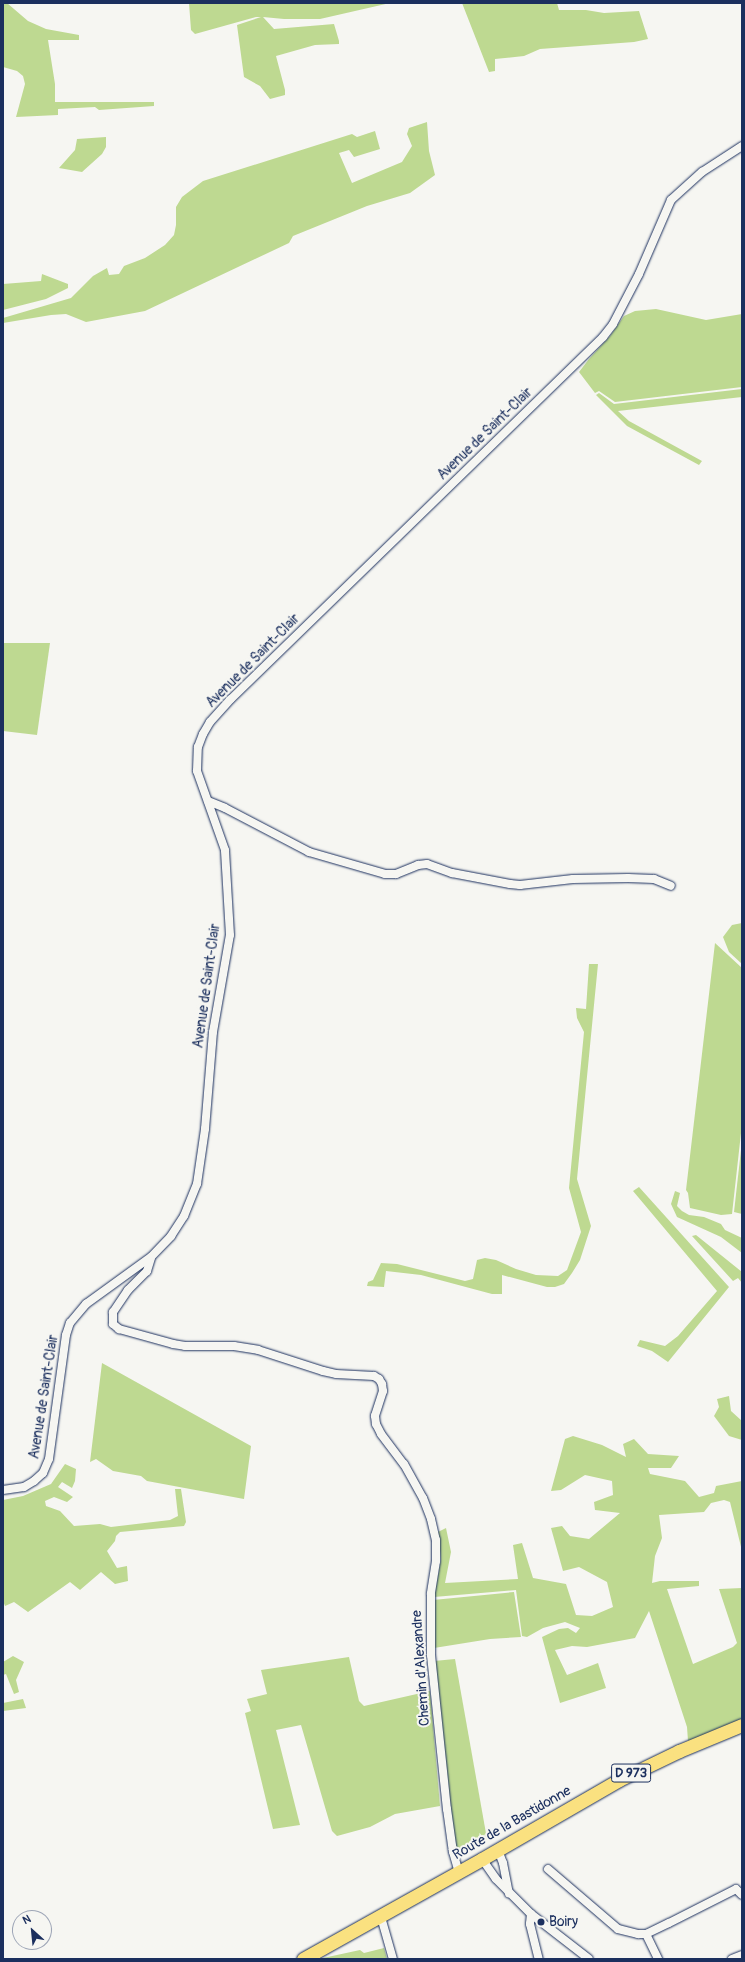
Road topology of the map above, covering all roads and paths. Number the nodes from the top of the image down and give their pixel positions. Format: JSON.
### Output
{"nodes":[{"id":1,"x":742,"y":146,"type":"edge"},
{"id":2,"x":208,"y":801,"type":"junction"},
{"id":3,"x":671,"y":886,"type":"dead end"},
{"id":4,"x":151,"y":1258,"type":"junction"},
{"id":5,"x":3,"y":1490,"type":"edge"},
{"id":6,"x":742,"y":1725,"type":"edge"},
{"id":7,"x":498,"y":1850,"type":"junction"},
{"id":8,"x":482,"y":1859,"type":"junction"},
{"id":9,"x":548,"y":1869,"type":"dead end"},
{"id":10,"x":459,"y":1873,"type":"junction"},
{"id":11,"x":509,"y":1894,"type":"junction"},
{"id":12,"x":742,"y":1895,"type":"edge"},
{"id":13,"x":531,"y":1914,"type":"junction"},
{"id":14,"x":381,"y":1917,"type":"junction"},
{"id":15,"x":646,"y":1934,"type":"junction"},
{"id":16,"x":742,"y":1955,"type":"edge"},
{"id":17,"x":304,"y":1959,"type":"edge"},
{"id":18,"x":393,"y":1959,"type":"edge"},
{"id":19,"x":539,"y":1959,"type":"edge"},
{"id":20,"x":589,"y":1959,"type":"edge"},
{"id":21,"x":658,"y":1959,"type":"edge"},
{"id":22,"x":732,"y":1959,"type":"edge"}],
"edges":[{"from":1,"to":2,"type":"street","name":"Avenue de Saint-Clair"},
{"from":2,"to":3,"type":"street"},
{"from":2,"to":4,"type":"street","name":"Avenue de Saint-Clair"},
{"from":4,"to":5,"type":"street","name":"Avenue de Saint-Clair"},
{"from":4,"to":10,"type":"street","name":"Chemin d'Alexandre"},
{"from":6,"to":7,"type":"main road","name":"Route de la Bastidonne","number":"D 973"},
{"from":7,"to":8,"type":"main road","name":"Route de la Bastidonne","number":"D 973"},
{"from":7,"to":11,"type":"street"},
{"from":8,"to":10,"type":"main road","name":"Route de la Bastidonne","number":"D 973"},
{"from":8,"to":11,"type":"street"},
{"from":9,"to":15,"type":"street"},
{"from":10,"to":14,"type":"main road","name":"Route de la Bastidonne","number":"D 973"},
{"from":11,"to":13,"type":"street"},
{"from":12,"to":15,"type":"street"},
{"from":13,"to":19,"type":"street"},
{"from":13,"to":20,"type":"street"},
{"from":14,"to":17,"type":"main road","name":"Route de la Bastidonne","number":"D 973"},
{"from":14,"to":18,"type":"street"},
{"from":15,"to":21,"type":"street"},
{"from":16,"to":22,"type":"street"}]}
